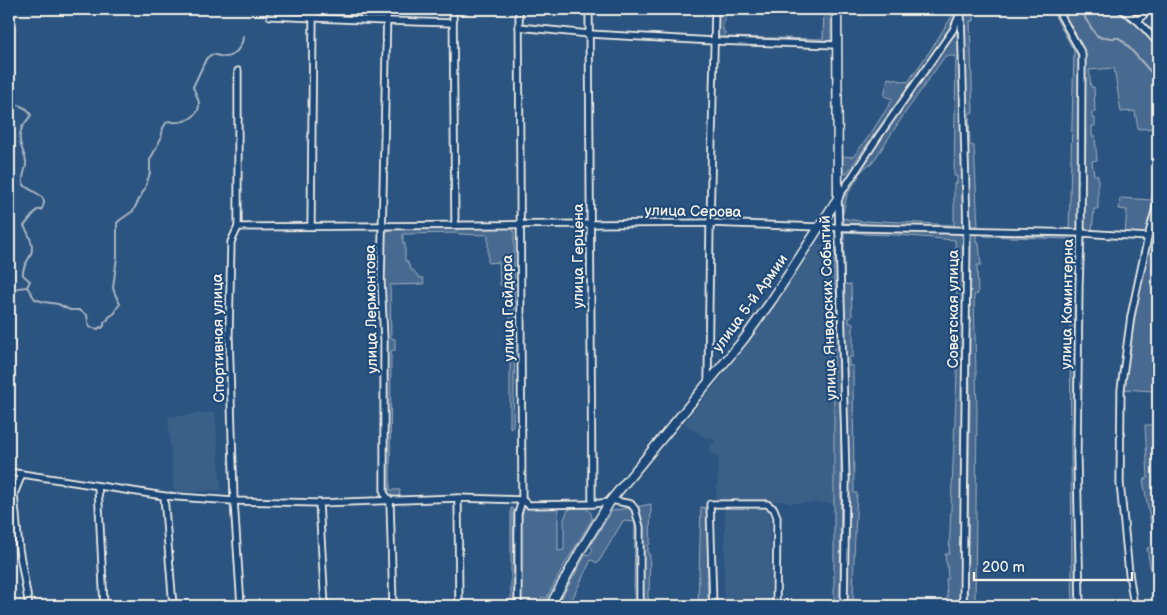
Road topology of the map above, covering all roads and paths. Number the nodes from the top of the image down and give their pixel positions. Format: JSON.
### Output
{"nodes":[{"id":1,"x":312,"y":9,"type":"edge"},
{"id":2,"x":386,"y":9,"type":"edge"},
{"id":3,"x":453,"y":9,"type":"edge"},
{"id":4,"x":519,"y":9,"type":"edge"},
{"id":5,"x":589,"y":9,"type":"edge"},
{"id":6,"x":715,"y":9,"type":"edge"},
{"id":7,"x":838,"y":9,"type":"edge"},
{"id":8,"x":1057,"y":9,"type":"edge"},
{"id":9,"x":1121,"y":9,"type":"edge"},
{"id":10,"x":1149,"y":9,"type":"edge"},
{"id":11,"x":962,"y":11,"type":"edge"},
{"id":12,"x":270,"y":16,"type":"dead end"},
{"id":13,"x":313,"y":18,"type":"junction"},
{"id":14,"x":386,"y":21,"type":"junction"},
{"id":15,"x":1138,"y":21,"type":"junction"},
{"id":16,"x":453,"y":23,"type":"junction"},
{"id":17,"x":519,"y":27,"type":"junction"},
{"id":18,"x":589,"y":34,"type":"junction"},
{"id":19,"x":714,"y":42,"type":"junction"},
{"id":20,"x":1158,"y":43,"type":"edge"},
{"id":21,"x":837,"y":44,"type":"junction"},
{"id":22,"x":238,"y":72,"type":"dead end"},
{"id":23,"x":838,"y":198,"type":"junction"},
{"id":24,"x":1158,"y":200,"type":"edge"},
{"id":25,"x":710,"y":223,"type":"junction"},
{"id":26,"x":520,"y":224,"type":"junction"},
{"id":27,"x":590,"y":224,"type":"junction"},
{"id":28,"x":455,"y":225,"type":"junction"},
{"id":29,"x":311,"y":226,"type":"junction"},
{"id":30,"x":382,"y":226,"type":"junction"},
{"id":31,"x":238,"y":227,"type":"junction"},
{"id":32,"x":819,"y":227,"type":"junction"},
{"id":33,"x":838,"y":227,"type":"junction"},
{"id":34,"x":967,"y":230,"type":"junction"},
{"id":35,"x":1081,"y":233,"type":"junction"},
{"id":36,"x":1148,"y":237,"type":"junction"},
{"id":37,"x":708,"y":383,"type":"junction"},
{"id":38,"x":9,"y":472,"type":"edge"},
{"id":39,"x":22,"y":474,"type":"junction"},
{"id":40,"x":98,"y":486,"type":"junction"},
{"id":41,"x":164,"y":496,"type":"junction"},
{"id":42,"x":458,"y":498,"type":"junction"},
{"id":43,"x":522,"y":500,"type":"junction"},
{"id":44,"x":234,"y":501,"type":"junction"},
{"id":45,"x":390,"y":501,"type":"junction"},
{"id":46,"x":611,"y":501,"type":"junction"},
{"id":47,"x":319,"y":503,"type":"junction"},
{"id":48,"x":592,"y":504,"type":"junction"},
{"id":49,"x":29,"y":606,"type":"edge"},
{"id":50,"x":104,"y":606,"type":"edge"},
{"id":51,"x":173,"y":606,"type":"edge"},
{"id":52,"x":241,"y":606,"type":"edge"},
{"id":53,"x":324,"y":606,"type":"edge"},
{"id":54,"x":393,"y":606,"type":"edge"},
{"id":55,"x":459,"y":606,"type":"edge"},
{"id":56,"x":518,"y":606,"type":"edge"},
{"id":57,"x":550,"y":606,"type":"edge"},
{"id":58,"x":640,"y":606,"type":"edge"},
{"id":59,"x":712,"y":606,"type":"edge"},
{"id":60,"x":776,"y":606,"type":"edge"},
{"id":61,"x":844,"y":606,"type":"edge"},
{"id":62,"x":963,"y":606,"type":"edge"},
{"id":63,"x":1080,"y":606,"type":"edge"},
{"id":64,"x":1134,"y":606,"type":"edge"}],
"edges":[{"from":1,"to":13,"type":"street"},
{"from":2,"to":14,"type":"street","name":"улица Лермонтова"},
{"from":3,"to":16,"type":"street"},
{"from":4,"to":17,"type":"street","name":"улица Гайдара"},
{"from":5,"to":18,"type":"street","name":"улица Герцена"},
{"from":6,"to":19,"type":"street"},
{"from":7,"to":21,"type":"street","name":"улица Январских Событий"},
{"from":8,"to":35,"type":"street","name":"улица Коминтерна"},
{"from":9,"to":15,"type":"street"},
{"from":10,"to":15,"type":"street"},
{"from":11,"to":23,"type":"street","name":"улица 5-й Армии"},
{"from":11,"to":34,"type":"street","name":"Советская улица"},
{"from":12,"to":13,"type":"street"},
{"from":13,"to":14,"type":"street"},
{"from":13,"to":29,"type":"street"},
{"from":14,"to":16,"type":"street"},
{"from":14,"to":30,"type":"street","name":"улица Лермонтова"},
{"from":15,"to":20,"type":"street"},
{"from":16,"to":28,"type":"street"},
{"from":17,"to":18,"type":"street"},
{"from":17,"to":26,"type":"street","name":"улица Гайдара"},
{"from":18,"to":19,"type":"street"},
{"from":18,"to":27,"type":"street","name":"улица Герцена"},
{"from":19,"to":21,"type":"street"},
{"from":19,"to":25,"type":"street"},
{"from":21,"to":23,"type":"street","name":"улица Январских Событий"},
{"from":22,"to":31,"type":"street","name":"Спортивная улица"},
{"from":23,"to":32,"type":"street","name":"улица 5-й Армии"},
{"from":23,"to":33,"type":"street","name":"улица Январских Событий"},
{"from":24,"to":36,"type":"street"},
{"from":25,"to":27,"type":"street","name":"улица Серова"},
{"from":25,"to":32,"type":"street","name":"улица Серова"},
{"from":25,"to":37,"type":"street"},
{"from":26,"to":27,"type":"street","name":"улица Серова"},
{"from":26,"to":28,"type":"street","name":"улица Серова"},
{"from":26,"to":43,"type":"street","name":"улица Гайдара"},
{"from":27,"to":48,"type":"street","name":"улица Герцена"},
{"from":28,"to":30,"type":"street","name":"улица Серова"},
{"from":29,"to":30,"type":"street","name":"улица Серова"},
{"from":29,"to":31,"type":"street","name":"улица Серова"},
{"from":30,"to":45,"type":"street","name":"улица Лермонтова"},
{"from":31,"to":44,"type":"street","name":"Спортивная улица"},
{"from":32,"to":33,"type":"street","name":"улица Серова"},
{"from":32,"to":37,"type":"street","name":"улица 5-й Армии"},
{"from":33,"to":34,"type":"street","name":"улица Серова"},
{"from":33,"to":61,"type":"street","name":"улица Январских Событий"},
{"from":34,"to":35,"type":"street","name":"улица Серова"},
{"from":34,"to":62,"type":"street","name":"Советская улица"},
{"from":35,"to":36,"type":"street","name":"улица Серова"},
{"from":35,"to":63,"type":"street","name":"улица Коминтерна"},
{"from":36,"to":64,"type":"street"},
{"from":37,"to":46,"type":"street","name":"улица 5-й Армии"},
{"from":38,"to":39,"type":"street"},
{"from":39,"to":40,"type":"street"},
{"from":39,"to":49,"type":"street"},
{"from":40,"to":41,"type":"street"},
{"from":40,"to":50,"type":"street"},
{"from":41,"to":44,"type":"street"},
{"from":41,"to":51,"type":"street"},
{"from":42,"to":43,"type":"street"},
{"from":42,"to":45,"type":"street"},
{"from":42,"to":55,"type":"street"},
{"from":43,"to":48,"type":"street"},
{"from":43,"to":56,"type":"street","name":"улица Гайдара"},
{"from":44,"to":47,"type":"street"},
{"from":44,"to":52,"type":"street","name":"Спортивная улица"},
{"from":45,"to":47,"type":"street"},
{"from":45,"to":54,"type":"street","name":"улица Лермонтова"},
{"from":46,"to":48,"type":"street"},
{"from":46,"to":57,"type":"street","name":"улица 5-й Армии"},
{"from":46,"to":58,"type":"street"},
{"from":47,"to":53,"type":"street"},
{"from":59,"to":60,"type":"street"}]}
